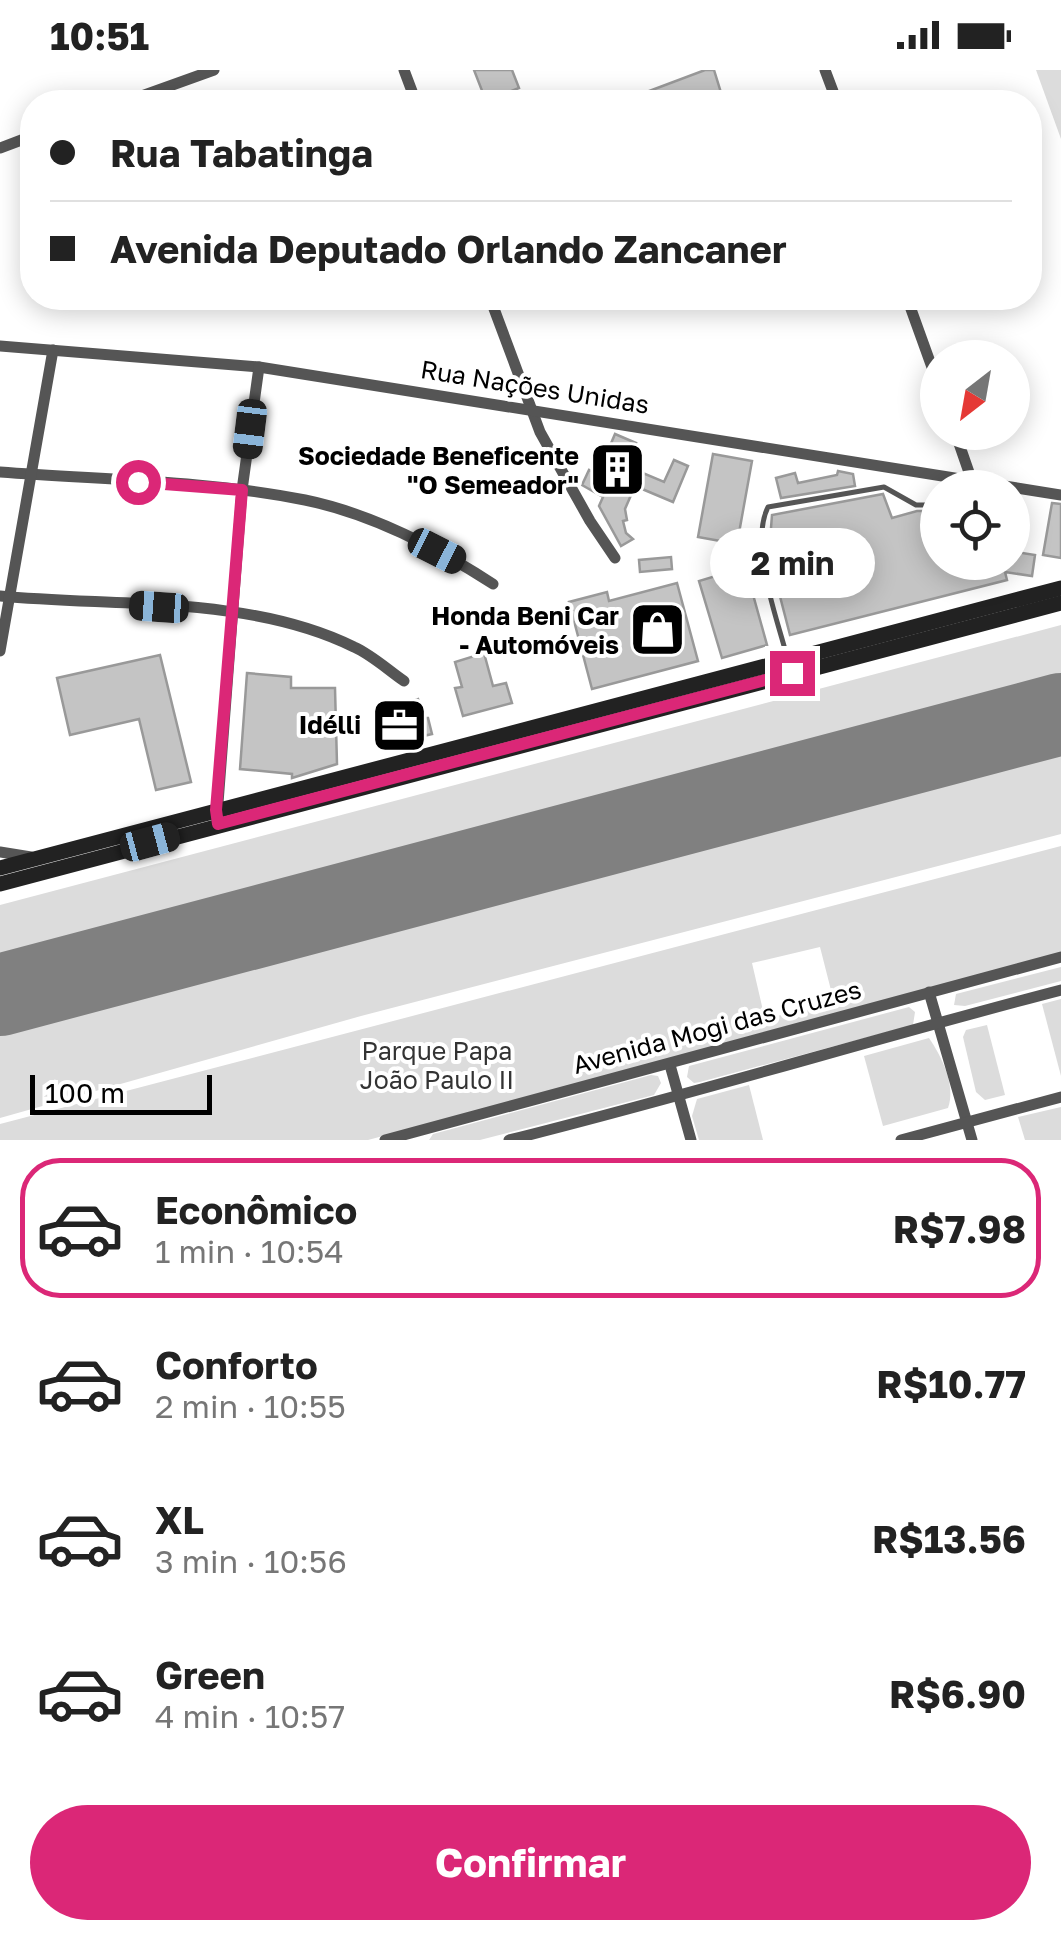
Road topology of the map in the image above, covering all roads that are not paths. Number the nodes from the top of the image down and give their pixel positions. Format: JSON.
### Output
{"nodes":[{"id":1,"x":214,"y":70,"type":"edge"},
{"id":2,"x":158,"y":90,"type":"edge"},
{"id":3,"x":495,"y":310,"type":"edge"},
{"id":4,"x":910,"y":310,"type":"edge"},
{"id":5,"x":922,"y":340,"type":"edge"},
{"id":6,"x":0,"y":346,"type":"edge"},
{"id":7,"x":53,"y":350,"type":"junction"},
{"id":8,"x":258,"y":367,"type":"junction"},
{"id":9,"x":532,"y":409,"type":"junction"},
{"id":10,"x":0,"y":472,"type":"edge"},
{"id":11,"x":920,"y":472,"type":"edge"},
{"id":12,"x":34,"y":474,"type":"junction"},
{"id":13,"x":242,"y":490,"type":"junction"},
{"id":14,"x":1030,"y":490,"type":"edge"},
{"id":15,"x":1061,"y":495,"type":"edge"},
{"id":16,"x":920,"y":505,"type":"edge"},
{"id":17,"x":615,"y":558,"type":"dead end"},
{"id":18,"x":493,"y":584,"type":"dead end"},
{"id":19,"x":1061,"y":588,"type":"edge"},
{"id":20,"x":5,"y":597,"type":"edge"},
{"id":21,"x":1061,"y":602,"type":"edge"},
{"id":22,"x":234,"y":612,"type":"junction"},
{"id":23,"x":0,"y":651,"type":"edge"},
{"id":24,"x":788,"y":660,"type":"junction"},
{"id":25,"x":404,"y":681,"type":"dead end"},
{"id":26,"x":254,"y":807,"type":"junction"},
{"id":27,"x":217,"y":817,"type":"junction"},
{"id":28,"x":183,"y":826,"type":"junction"},
{"id":29,"x":0,"y":854,"type":"edge"},
{"id":30,"x":36,"y":858,"type":"junction"},
{"id":31,"x":0,"y":866,"type":"edge"},
{"id":32,"x":0,"y":884,"type":"edge"},
{"id":33,"x":1061,"y":956,"type":"edge"},
{"id":34,"x":1061,"y":990,"type":"edge"},
{"id":35,"x":929,"y":992,"type":"junction"},
{"id":36,"x":938,"y":1022,"type":"junction"},
{"id":37,"x":670,"y":1065,"type":"junction"},
{"id":38,"x":1061,"y":1097,"type":"edge"},
{"id":39,"x":680,"y":1098,"type":"junction"},
{"id":40,"x":966,"y":1123,"type":"junction"},
{"id":41,"x":408,"y":1137,"type":"edge"},
{"id":42,"x":385,"y":1140,"type":"edge"},
{"id":43,"x":509,"y":1140,"type":"edge"},
{"id":44,"x":690,"y":1140,"type":"edge"},
{"id":45,"x":901,"y":1140,"type":"edge"},
{"id":46,"x":972,"y":1140,"type":"edge"}],
"edges":[{"from":1,"to":2,"type":"street"},
{"from":3,"to":9,"type":"street"},
{"from":4,"to":5,"type":"street"},
{"from":6,"to":7,"type":"street","name":"Rua Nações Unidas"},
{"from":7,"to":8,"type":"street","name":"Rua Nações Unidas"},
{"from":7,"to":12,"type":"street"},
{"from":8,"to":9,"type":"street","name":"Rua Nações Unidas"},
{"from":8,"to":13,"type":"street"},
{"from":9,"to":11,"type":"street","name":"Rua Nações Unidas"},
{"from":9,"to":17,"type":"street"},
{"from":10,"to":12,"type":"street"},
{"from":12,"to":13,"type":"street"},
{"from":12,"to":20,"type":"street"},
{"from":13,"to":18,"type":"street"},
{"from":13,"to":22,"type":"street"},
{"from":14,"to":15,"type":"street","name":"Rua Nações Unidas"},
{"from":16,"to":24,"type":"lane"},
{"from":19,"to":24,"type":"main road"},
{"from":20,"to":22,"type":"street"},
{"from":20,"to":23,"type":"street"},
{"from":21,"to":26,"type":"main road"},
{"from":22,"to":25,"type":"street"},
{"from":22,"to":27,"type":"street"},
{"from":24,"to":26,"type":"main road"},
{"from":26,"to":27,"type":"main road"},
{"from":27,"to":28,"type":"main road"},
{"from":28,"to":30,"type":"main road"},
{"from":28,"to":32,"type":"main road"},
{"from":29,"to":30,"type":"street"},
{"from":29,"to":31,"type":"street"},
{"from":30,"to":31,"type":"main road"},
{"from":33,"to":35,"type":"street","name":"Avenida Mogi das Cruzes"},
{"from":34,"to":36,"type":"street"},
{"from":35,"to":36,"type":"street"},
{"from":35,"to":37,"type":"street","name":"Avenida Mogi das Cruzes"},
{"from":36,"to":39,"type":"street"},
{"from":36,"to":40,"type":"street"},
{"from":37,"to":39,"type":"street"},
{"from":37,"to":41,"type":"street","name":"Avenida Mogi das Cruzes"},
{"from":38,"to":40,"type":"street"},
{"from":39,"to":43,"type":"street"},
{"from":39,"to":44,"type":"street"},
{"from":40,"to":45,"type":"street"},
{"from":40,"to":46,"type":"street"},
{"from":41,"to":42,"type":"street","name":"Avenida Mogi das Cruzes"}]}
